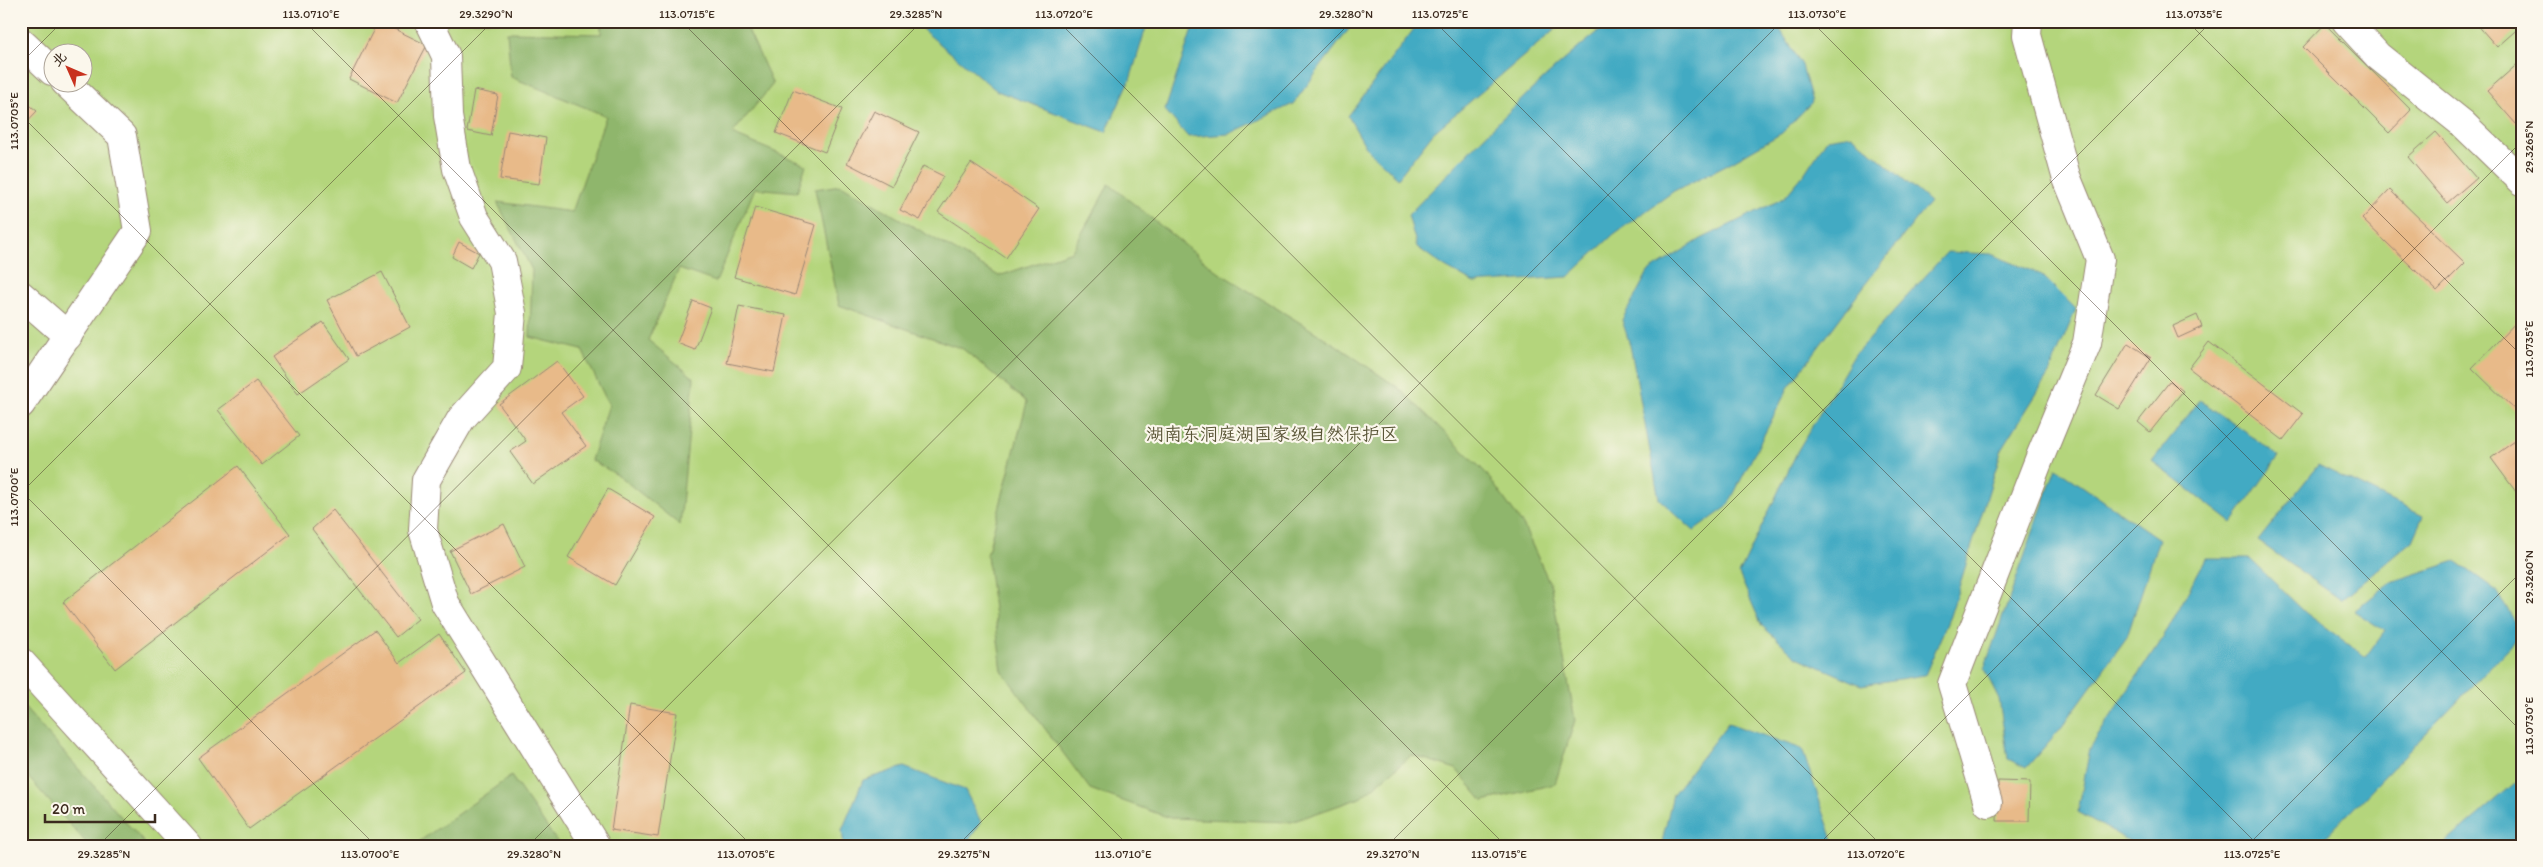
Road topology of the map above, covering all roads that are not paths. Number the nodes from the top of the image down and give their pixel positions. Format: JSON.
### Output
{"nodes":[{"id":1,"x":429,"y":21,"type":"edge"},
{"id":2,"x":2028,"y":21,"type":"edge"},
{"id":3,"x":2346,"y":21,"type":"edge"},
{"id":4,"x":21,"y":42,"type":"edge"},
{"id":5,"x":42,"y":62,"type":"edge"},
{"id":6,"x":76,"y":92,"type":"edge"},
{"id":7,"x":2522,"y":181,"type":"edge"},
{"id":8,"x":21,"y":295,"type":"edge"},
{"id":9,"x":68,"y":336,"type":"junction"},
{"id":10,"x":21,"y":404,"type":"edge"},
{"id":11,"x":21,"y":662,"type":"edge"},
{"id":12,"x":1988,"y":803,"type":"dead end"},
{"id":13,"x":188,"y":846,"type":"edge"},
{"id":14,"x":596,"y":846,"type":"edge"}],
"edges":[{"from":1,"to":14,"type":"street"},
{"from":2,"to":12,"type":"street"},
{"from":3,"to":7,"type":"street"},
{"from":4,"to":5,"type":"street"},
{"from":6,"to":9,"type":"street"},
{"from":8,"to":9,"type":"street"},
{"from":9,"to":10,"type":"street"},
{"from":11,"to":13,"type":"street"}]}
